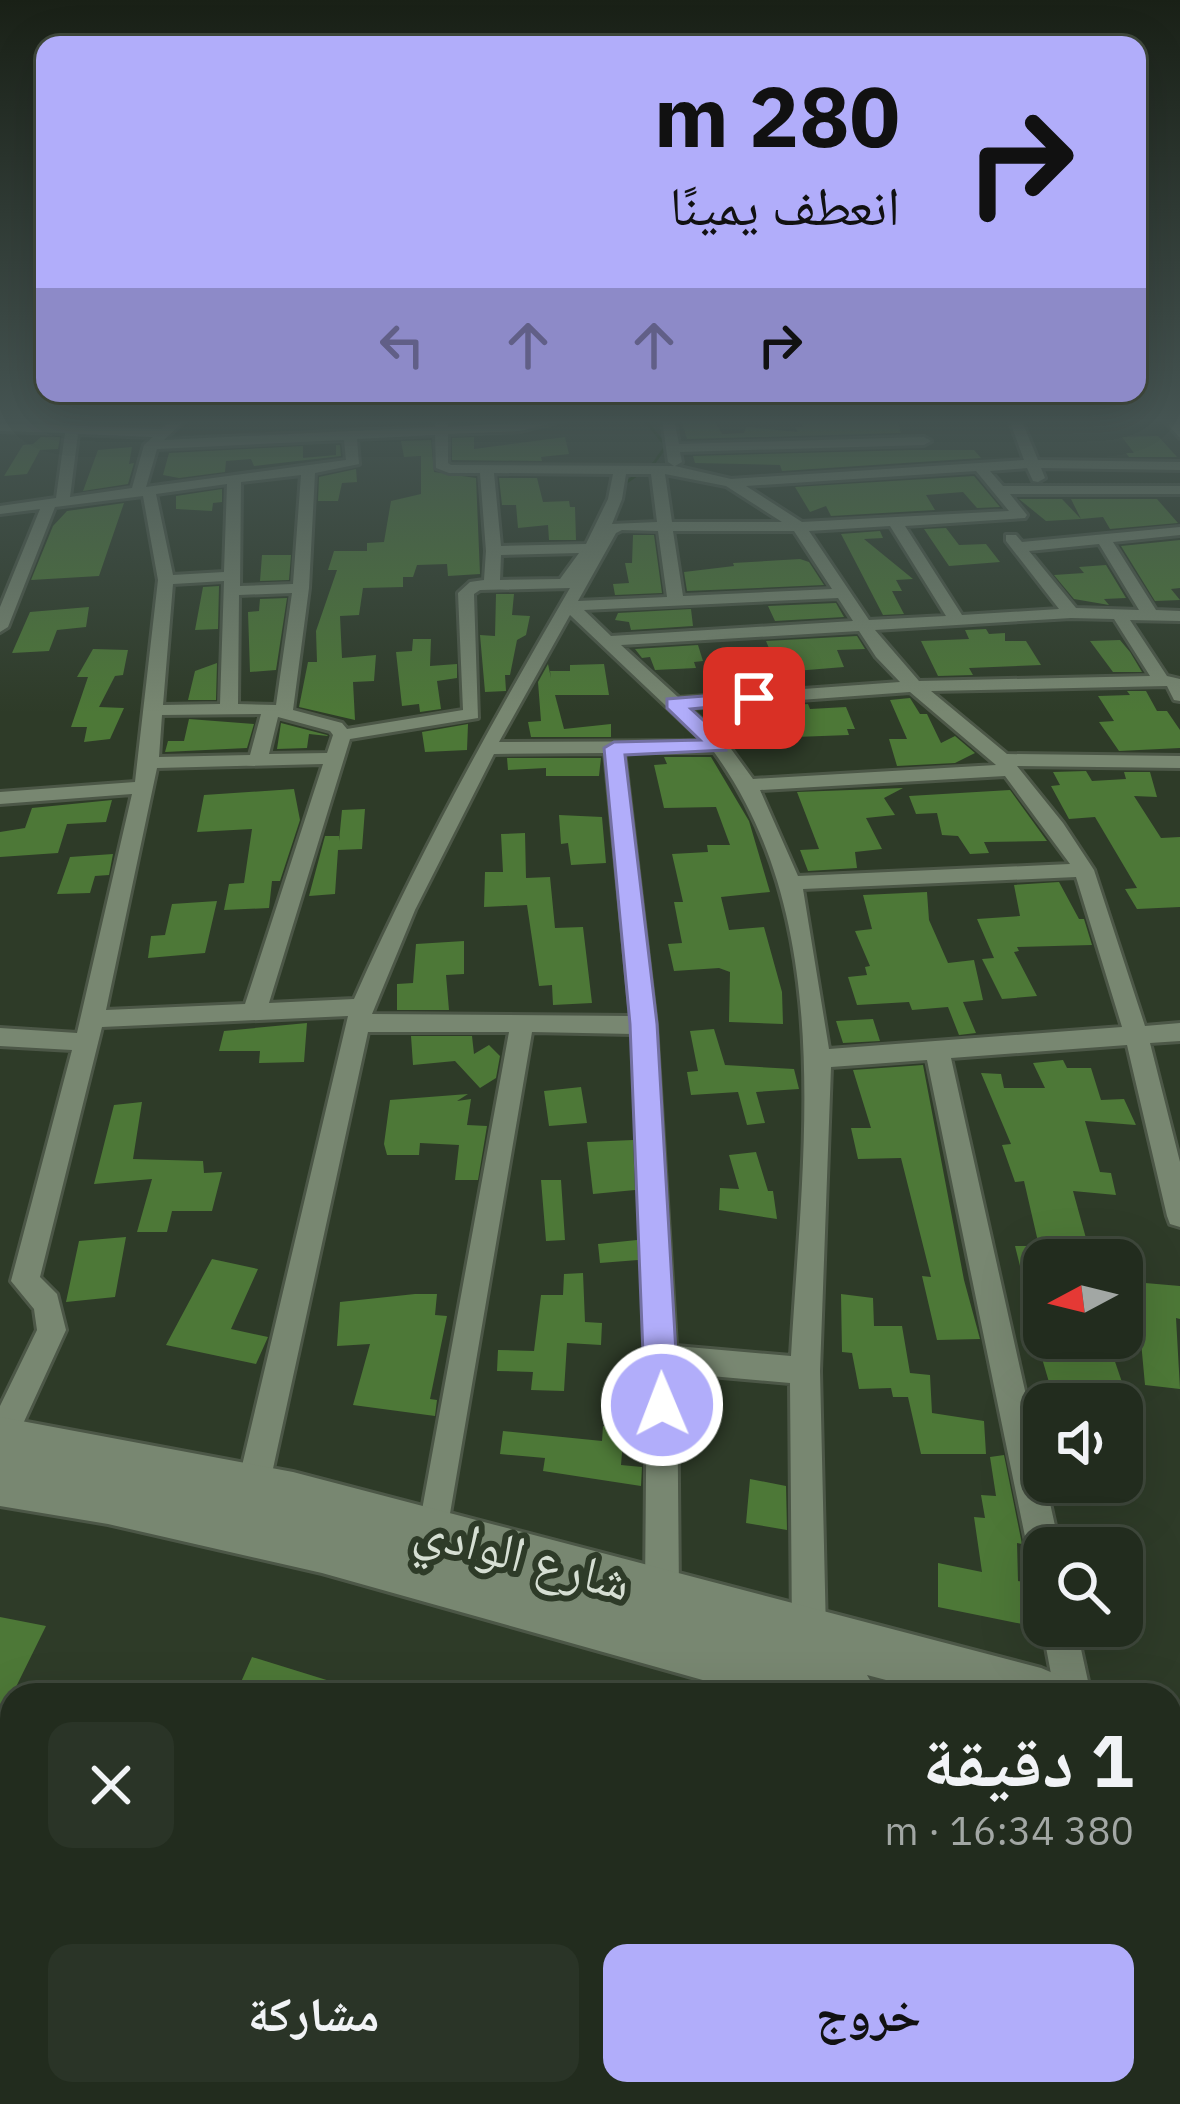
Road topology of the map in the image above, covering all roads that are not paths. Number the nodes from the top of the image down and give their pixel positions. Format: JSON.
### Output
{"nodes":[{"id":1,"x":50,"y":517,"type":"edge"},
{"id":2,"x":149,"y":517,"type":"edge"},
{"id":3,"x":233,"y":517,"type":"edge"},
{"id":4,"x":305,"y":517,"type":"edge"},
{"id":5,"x":491,"y":517,"type":"edge"},
{"id":6,"x":607,"y":517,"type":"edge"},
{"id":7,"x":663,"y":517,"type":"edge"},
{"id":8,"x":784,"y":517,"type":"edge"},
{"id":9,"x":1001,"y":517,"type":"edge"},
{"id":10,"x":993,"y":518,"type":"junction"},
{"id":11,"x":895,"y":522,"type":"junction"},
{"id":12,"x":799,"y":527,"type":"junction"},
{"id":13,"x":662,"y":529,"type":"junction"},
{"id":14,"x":1180,"y":531,"type":"edge"},
{"id":15,"x":1102,"y":537,"type":"junction"},
{"id":16,"x":1019,"y":547,"type":"junction"},
{"id":17,"x":590,"y":548,"type":"junction"},
{"id":18,"x":494,"y":551,"type":"junction"},
{"id":19,"x":166,"y":580,"type":"junction"},
{"id":20,"x":231,"y":583,"type":"junction"},
{"id":21,"x":492,"y":585,"type":"junction"},
{"id":22,"x":301,"y":588,"type":"junction"},
{"id":23,"x":840,"y":593,"type":"junction"},
{"id":24,"x":675,"y":599,"type":"junction"},
{"id":25,"x":570,"y":606,"type":"junction"},
{"id":26,"x":1071,"y":613,"type":"junction"},
{"id":27,"x":1120,"y":616,"type":"junction"},
{"id":28,"x":1151,"y":616,"type":"junction"},
{"id":29,"x":1180,"y":616,"type":"edge"},
{"id":30,"x":956,"y":618,"type":"junction"},
{"id":31,"x":861,"y":626,"type":"junction"},
{"id":32,"x":0,"y":627,"type":"edge"},
{"id":33,"x":605,"y":641,"type":"junction"},
{"id":34,"x":1174,"y":685,"type":"edge"},
{"id":35,"x":914,"y":686,"type":"junction"},
{"id":36,"x":674,"y":704,"type":"junction"},
{"id":37,"x":229,"y":707,"type":"junction"},
{"id":38,"x":156,"y":710,"type":"junction"},
{"id":39,"x":277,"y":711,"type":"junction"},
{"id":40,"x":342,"y":735,"type":"junction"},
{"id":41,"x":718,"y":746,"type":"junction"},
{"id":42,"x":487,"y":748,"type":"junction"},
{"id":43,"x":614,"y":748,"type":"junction"},
{"id":44,"x":334,"y":758,"type":"junction"},
{"id":45,"x":258,"y":761,"type":"junction"},
{"id":46,"x":1180,"y":762,"type":"edge"},
{"id":47,"x":149,"y":763,"type":"junction"},
{"id":48,"x":1006,"y":765,"type":"junction"},
{"id":49,"x":748,"y":785,"type":"junction"},
{"id":50,"x":141,"y":787,"type":"junction"},
{"id":51,"x":0,"y":798,"type":"edge"},
{"id":52,"x":1084,"y":870,"type":"junction"},
{"id":53,"x":791,"y":883,"type":"junction"},
{"id":54,"x":254,"y":1012,"type":"junction"},
{"id":55,"x":359,"y":1015,"type":"junction"},
{"id":56,"x":522,"y":1023,"type":"junction"},
{"id":57,"x":644,"y":1024,"type":"junction"},
{"id":58,"x":89,"y":1030,"type":"junction"},
{"id":59,"x":1180,"y":1032,"type":"edge"},
{"id":60,"x":1136,"y":1033,"type":"junction"},
{"id":61,"x":0,"y":1037,"type":"edge"},
{"id":62,"x":937,"y":1050,"type":"junction"},
{"id":63,"x":819,"y":1059,"type":"junction"},
{"id":64,"x":1180,"y":1216,"type":"edge"},
{"id":65,"x":13,"y":1275,"type":"edge"},
{"id":66,"x":662,"y":1358,"type":"junction"},
{"id":67,"x":805,"y":1371,"type":"junction"},
{"id":68,"x":0,"y":1439,"type":"edge"},
{"id":69,"x":0,"y":1482,"type":"edge"},
{"id":70,"x":253,"y":1487,"type":"junction"},
{"id":71,"x":1039,"y":1527,"type":"edge"},
{"id":72,"x":434,"y":1532,"type":"junction"},
{"id":73,"x":662,"y":1592,"type":"junction"},
{"id":74,"x":808,"y":1633,"type":"junction"},
{"id":75,"x":1063,"y":1647,"type":"edge"},
{"id":76,"x":808,"y":1683,"type":"edge"},
{"id":77,"x":996,"y":1683,"type":"edge"},
{"id":78,"x":1071,"y":1683,"type":"edge"}],
"edges":[{"from":1,"to":32,"type":"street"},
{"from":2,"to":19,"type":"street"},
{"from":3,"to":20,"type":"street"},
{"from":4,"to":22,"type":"street"},
{"from":5,"to":18,"type":"street"},
{"from":6,"to":17,"type":"street"},
{"from":7,"to":13,"type":"street"},
{"from":8,"to":12,"type":"street"},
{"from":9,"to":10,"type":"street"},
{"from":10,"to":11,"type":"street"},
{"from":10,"to":16,"type":"street"},
{"from":11,"to":12,"type":"street"},
{"from":11,"to":30,"type":"street"},
{"from":12,"to":13,"type":"street"},
{"from":12,"to":23,"type":"street"},
{"from":13,"to":24,"type":"street"},
{"from":13,"to":25,"type":"street"},
{"from":14,"to":15,"type":"street"},
{"from":15,"to":16,"type":"street"},
{"from":15,"to":28,"type":"street"},
{"from":16,"to":26,"type":"street"},
{"from":17,"to":18,"type":"street"},
{"from":17,"to":21,"type":"street"},
{"from":18,"to":21,"type":"street"},
{"from":19,"to":20,"type":"street"},
{"from":19,"to":38,"type":"street"},
{"from":20,"to":22,"type":"street"},
{"from":20,"to":37,"type":"street"},
{"from":21,"to":40,"type":"street"},
{"from":22,"to":39,"type":"street"},
{"from":23,"to":24,"type":"street"},
{"from":23,"to":31,"type":"street"},
{"from":24,"to":25,"type":"street"},
{"from":25,"to":33,"type":"street"},
{"from":25,"to":42,"type":"street"},
{"from":26,"to":27,"type":"street"},
{"from":26,"to":30,"type":"street"},
{"from":27,"to":28,"type":"street"},
{"from":27,"to":34,"type":"street"},
{"from":28,"to":29,"type":"street"},
{"from":30,"to":31,"type":"street"},
{"from":31,"to":33,"type":"street"},
{"from":31,"to":35,"type":"street"},
{"from":33,"to":36,"type":"street"},
{"from":34,"to":35,"type":"street"},
{"from":35,"to":36,"type":"street"},
{"from":35,"to":48,"type":"street"},
{"from":36,"to":41,"type":"street"},
{"from":37,"to":38,"type":"street"},
{"from":37,"to":39,"type":"street"},
{"from":38,"to":47,"type":"street"},
{"from":39,"to":40,"type":"street"},
{"from":39,"to":45,"type":"street"},
{"from":40,"to":44,"type":"street"},
{"from":41,"to":43,"type":"street"},
{"from":41,"to":49,"type":"street"},
{"from":42,"to":43,"type":"street"},
{"from":42,"to":55,"type":"street"},
{"from":43,"to":57,"type":"street"},
{"from":44,"to":45,"type":"street"},
{"from":44,"to":54,"type":"street"},
{"from":45,"to":47,"type":"street"},
{"from":46,"to":48,"type":"street"},
{"from":47,"to":50,"type":"street"},
{"from":48,"to":49,"type":"street"},
{"from":48,"to":52,"type":"street"},
{"from":49,"to":53,"type":"street"},
{"from":50,"to":51,"type":"street"},
{"from":50,"to":58,"type":"street"},
{"from":52,"to":53,"type":"street"},
{"from":52,"to":60,"type":"street"},
{"from":53,"to":63,"type":"street"},
{"from":54,"to":55,"type":"street"},
{"from":54,"to":58,"type":"street"},
{"from":55,"to":56,"type":"street"},
{"from":55,"to":70,"type":"street"},
{"from":56,"to":57,"type":"street"},
{"from":56,"to":72,"type":"street"},
{"from":57,"to":66,"type":"street"},
{"from":58,"to":61,"type":"street"},
{"from":58,"to":65,"type":"street"},
{"from":59,"to":60,"type":"street"},
{"from":60,"to":62,"type":"street"},
{"from":60,"to":64,"type":"street"},
{"from":62,"to":63,"type":"street"},
{"from":62,"to":71,"type":"street"},
{"from":63,"to":67,"type":"street"},
{"from":65,"to":68,"type":"street"},
{"from":66,"to":67,"type":"street"},
{"from":66,"to":73,"type":"street"},
{"from":67,"to":74,"type":"street"},
{"from":68,"to":70,"type":"main road","name":"شارع الوادي"},
{"from":69,"to":76,"type":"main road","name":"شارع الوادي"},
{"from":70,"to":72,"type":"main road","name":"شارع الوادي"},
{"from":72,"to":73,"type":"main road","name":"شارع الوادي"},
{"from":73,"to":74,"type":"main road","name":"شارع الوادي"},
{"from":74,"to":77,"type":"main road","name":"شارع الوادي"},
{"from":75,"to":78,"type":"street"}]}
